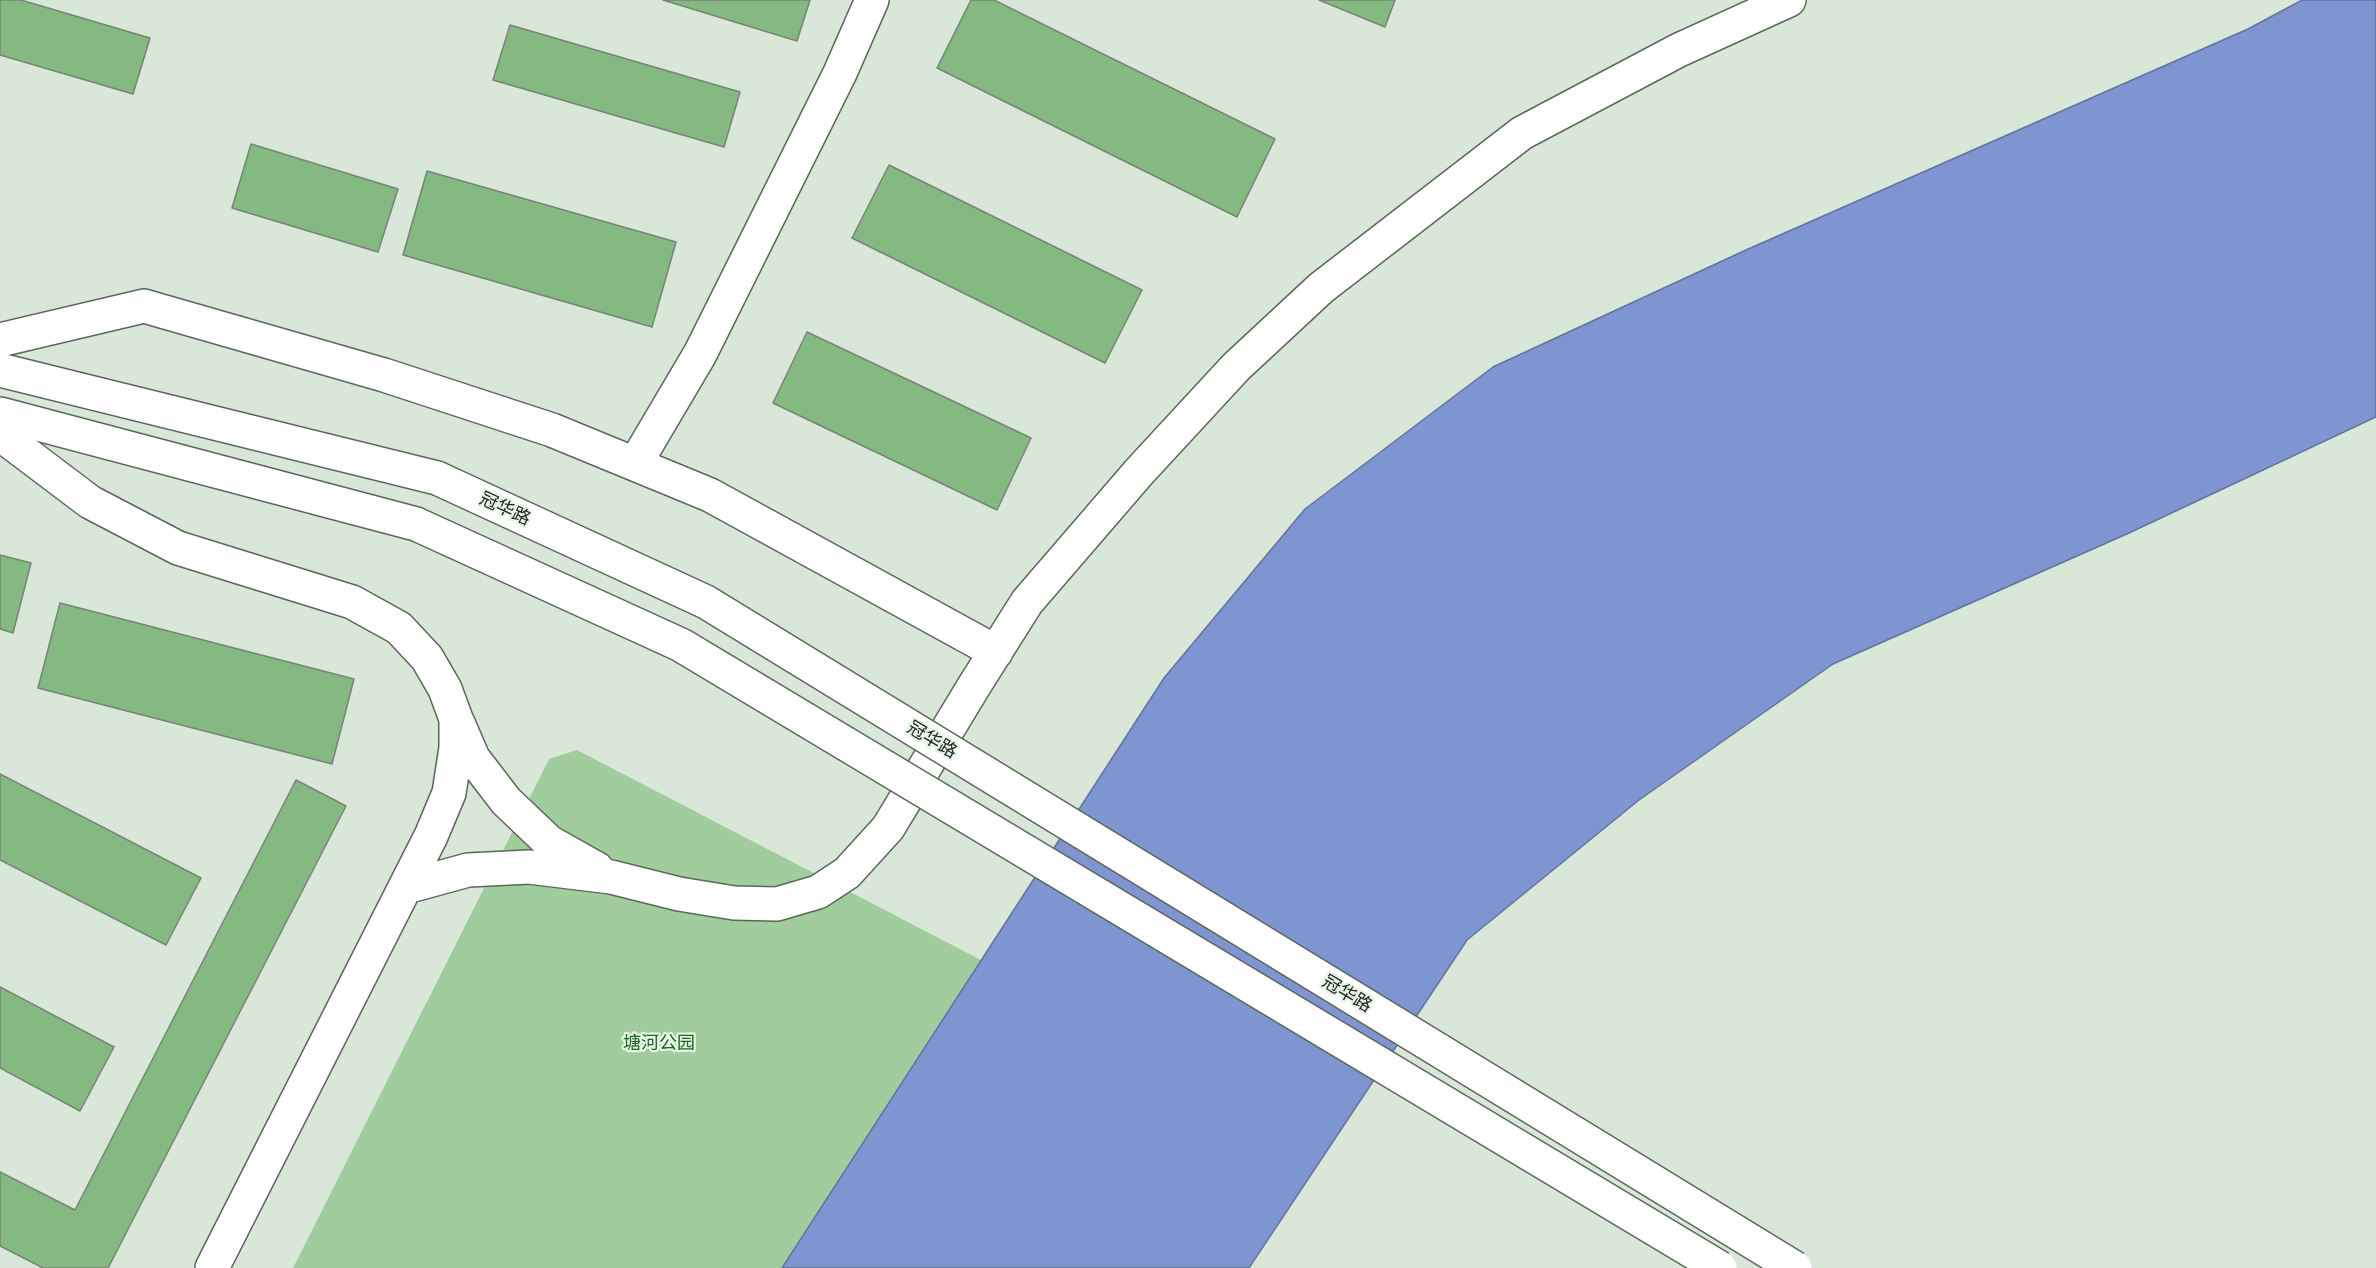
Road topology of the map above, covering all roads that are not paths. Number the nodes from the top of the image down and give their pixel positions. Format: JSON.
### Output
{"nodes":[{"id":1,"x":872,"y":0,"type":"edge"},
{"id":2,"x":1789,"y":0,"type":"edge"},
{"id":3,"x":0,"y":340,"type":"edge"},
{"id":4,"x":0,"y":370,"type":"edge"},
{"id":5,"x":0,"y":414,"type":"edge"},
{"id":6,"x":0,"y":434,"type":"edge"},
{"id":7,"x":635,"y":464,"type":"junction"},
{"id":8,"x":996,"y":651,"type":"junction"},
{"id":9,"x":456,"y":718,"type":"junction"},
{"id":10,"x":611,"y":877,"type":"junction"},
{"id":11,"x":406,"y":887,"type":"junction"},
{"id":12,"x":212,"y":1268,"type":"edge"},
{"id":13,"x":1719,"y":1268,"type":"edge"},
{"id":14,"x":1795,"y":1268,"type":"edge"}],
"edges":[{"from":1,"to":7,"type":"street"},
{"from":2,"to":8,"type":"street"},
{"from":3,"to":7,"type":"street"},
{"from":4,"to":14,"type":"street","name":"冠华路","bridge":true},
{"from":5,"to":13,"type":"street","bridge":true},
{"from":6,"to":9,"type":"street"},
{"from":7,"to":8,"type":"street"},
{"from":8,"to":10,"type":"street"},
{"from":9,"to":10,"type":"street"},
{"from":9,"to":11,"type":"street"},
{"from":10,"to":11,"type":"street"},
{"from":11,"to":12,"type":"street"}]}
